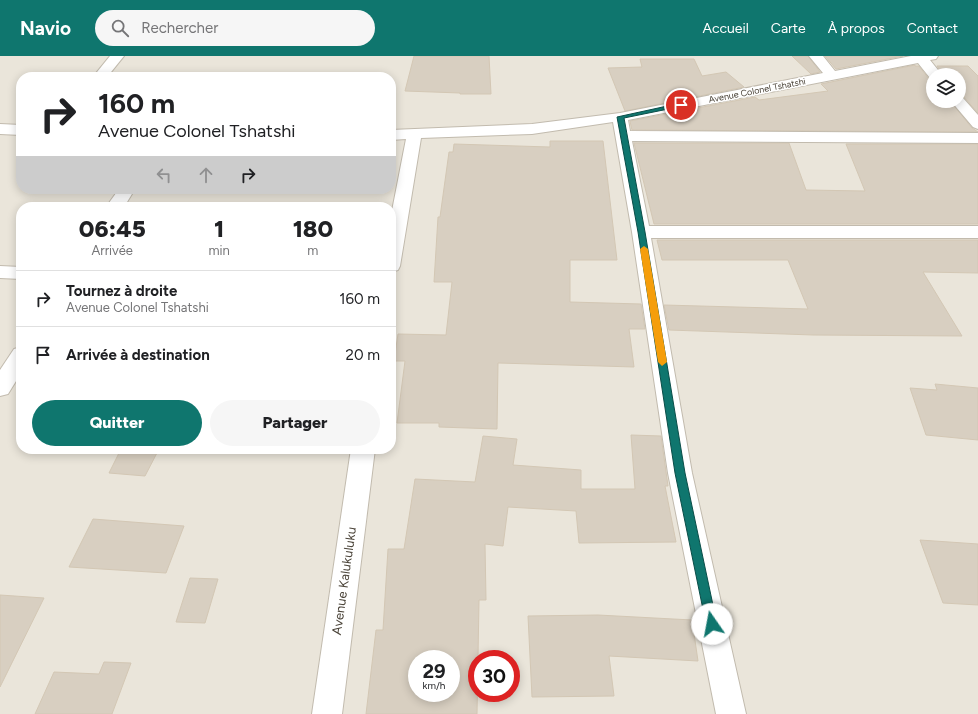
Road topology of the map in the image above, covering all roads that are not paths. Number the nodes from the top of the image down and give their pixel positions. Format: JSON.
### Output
{"nodes":[{"id":1,"x":116,"y":56,"type":"edge"},
{"id":2,"x":816,"y":56,"type":"edge"},
{"id":3,"x":926,"y":57,"type":"edge"},
{"id":4,"x":932,"y":68,"type":"edge"},
{"id":5,"x":104,"y":72,"type":"edge"},
{"id":6,"x":832,"y":76,"type":"junction"},
{"id":7,"x":964,"y":108,"type":"edge"},
{"id":8,"x":978,"y":124,"type":"edge"},
{"id":9,"x":622,"y":127,"type":"junction"},
{"id":10,"x":0,"y":129,"type":"edge"},
{"id":11,"x":16,"y":130,"type":"edge"},
{"id":12,"x":396,"y":135,"type":"edge"},
{"id":13,"x":414,"y":135,"type":"junction"},
{"id":14,"x":978,"y":138,"type":"edge"},
{"id":15,"x":641,"y":232,"type":"junction"},
{"id":16,"x":978,"y":232,"type":"edge"},
{"id":17,"x":396,"y":238,"type":"edge"},
{"id":18,"x":0,"y":272,"type":"edge"},
{"id":19,"x":16,"y":272,"type":"edge"},
{"id":20,"x":16,"y":364,"type":"edge"},
{"id":21,"x":0,"y":388,"type":"edge"},
{"id":22,"x":362,"y":454,"type":"edge"},
{"id":23,"x":327,"y":714,"type":"edge"},
{"id":24,"x":730,"y":714,"type":"edge"}],
"edges":[{"from":1,"to":5,"type":"street"},
{"from":2,"to":6,"type":"street"},
{"from":3,"to":4,"type":"street"},
{"from":3,"to":6,"type":"street","name":"Avenue Colonel Tshatshi"},
{"from":6,"to":9,"type":"street","name":"Avenue Colonel Tshatshi"},
{"from":7,"to":8,"type":"street"},
{"from":9,"to":13,"type":"street","name":"Avenue Colonel Tshatshi"},
{"from":9,"to":14,"type":"street"},
{"from":9,"to":15,"type":"street"},
{"from":10,"to":11,"type":"street"},
{"from":12,"to":13,"type":"street","name":"Avenue Colonel Tshatshi"},
{"from":13,"to":17,"type":"street"},
{"from":15,"to":16,"type":"street"},
{"from":15,"to":24,"type":"street"},
{"from":18,"to":19,"type":"street"},
{"from":20,"to":21,"type":"street"},
{"from":22,"to":23,"type":"street","name":"Avenue Kalukuluku"}]}
